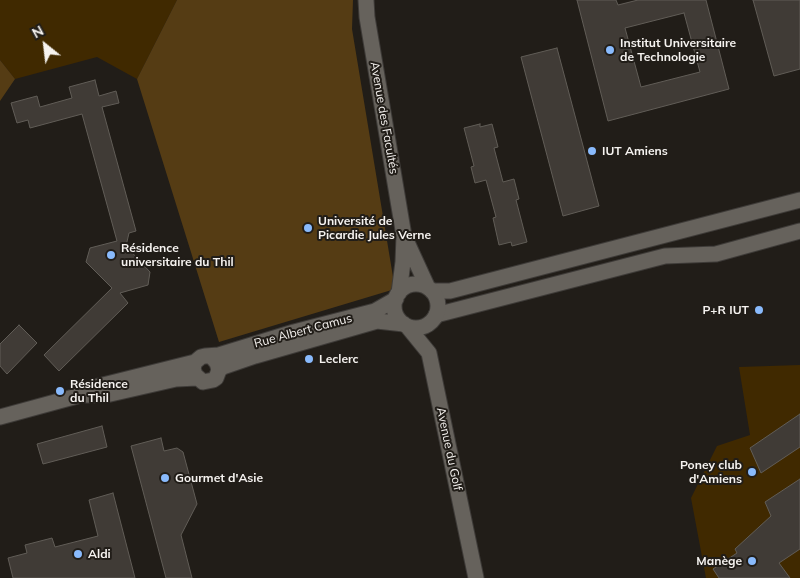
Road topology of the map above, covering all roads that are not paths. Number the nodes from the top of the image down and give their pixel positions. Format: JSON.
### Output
{"nodes":[{"id":1,"x":366,"y":0,"type":"edge"},
{"id":2,"x":800,"y":200,"type":"edge"},
{"id":3,"x":800,"y":231,"type":"edge"},
{"id":4,"x":404,"y":236,"type":"junction"},
{"id":5,"x":430,"y":289,"type":"junction"},
{"id":6,"x":397,"y":296,"type":"junction"},
{"id":7,"x":435,"y":318,"type":"junction"},
{"id":8,"x":406,"y":325,"type":"junction"},
{"id":9,"x":429,"y":353,"type":"junction"},
{"id":10,"x":202,"y":359,"type":"junction"},
{"id":11,"x":219,"y":370,"type":"junction"},
{"id":12,"x":197,"y":378,"type":"junction"},
{"id":13,"x":81,"y":395,"type":"junction"},
{"id":14,"x":0,"y":417,"type":"edge"},
{"id":15,"x":476,"y":578,"type":"edge"}],
"edges":[{"from":1,"to":4,"type":"street","name":"Avenue des Facultés"},
{"from":2,"to":5,"type":"street"},
{"from":3,"to":7,"type":"street"},
{"from":4,"to":5,"type":"street","name":"Avenue des Facultés"},
{"from":4,"to":6,"type":"street","name":"Avenue des Facultés"},
{"from":5,"to":6,"type":"street"},
{"from":5,"to":7,"type":"street"},
{"from":6,"to":8,"type":"street"},
{"from":6,"to":10,"type":"street","name":"Rue Albert Camus"},
{"from":7,"to":8,"type":"street"},
{"from":7,"to":9,"type":"street"},
{"from":8,"to":9,"type":"street","name":"Avenue du Golf"},
{"from":8,"to":11,"type":"street","name":"Rue Albert Camus"},
{"from":9,"to":15,"type":"street","name":"Avenue du Golf"},
{"from":10,"to":11,"type":"street"},
{"from":10,"to":12,"type":"street"},
{"from":10,"to":13,"type":"street","name":"Rue Albert Camus"},
{"from":11,"to":12,"type":"street"},
{"from":12,"to":13,"type":"street","name":"Rue Albert Camus"},
{"from":13,"to":14,"type":"street","name":"Rue Albert Camus"}]}
